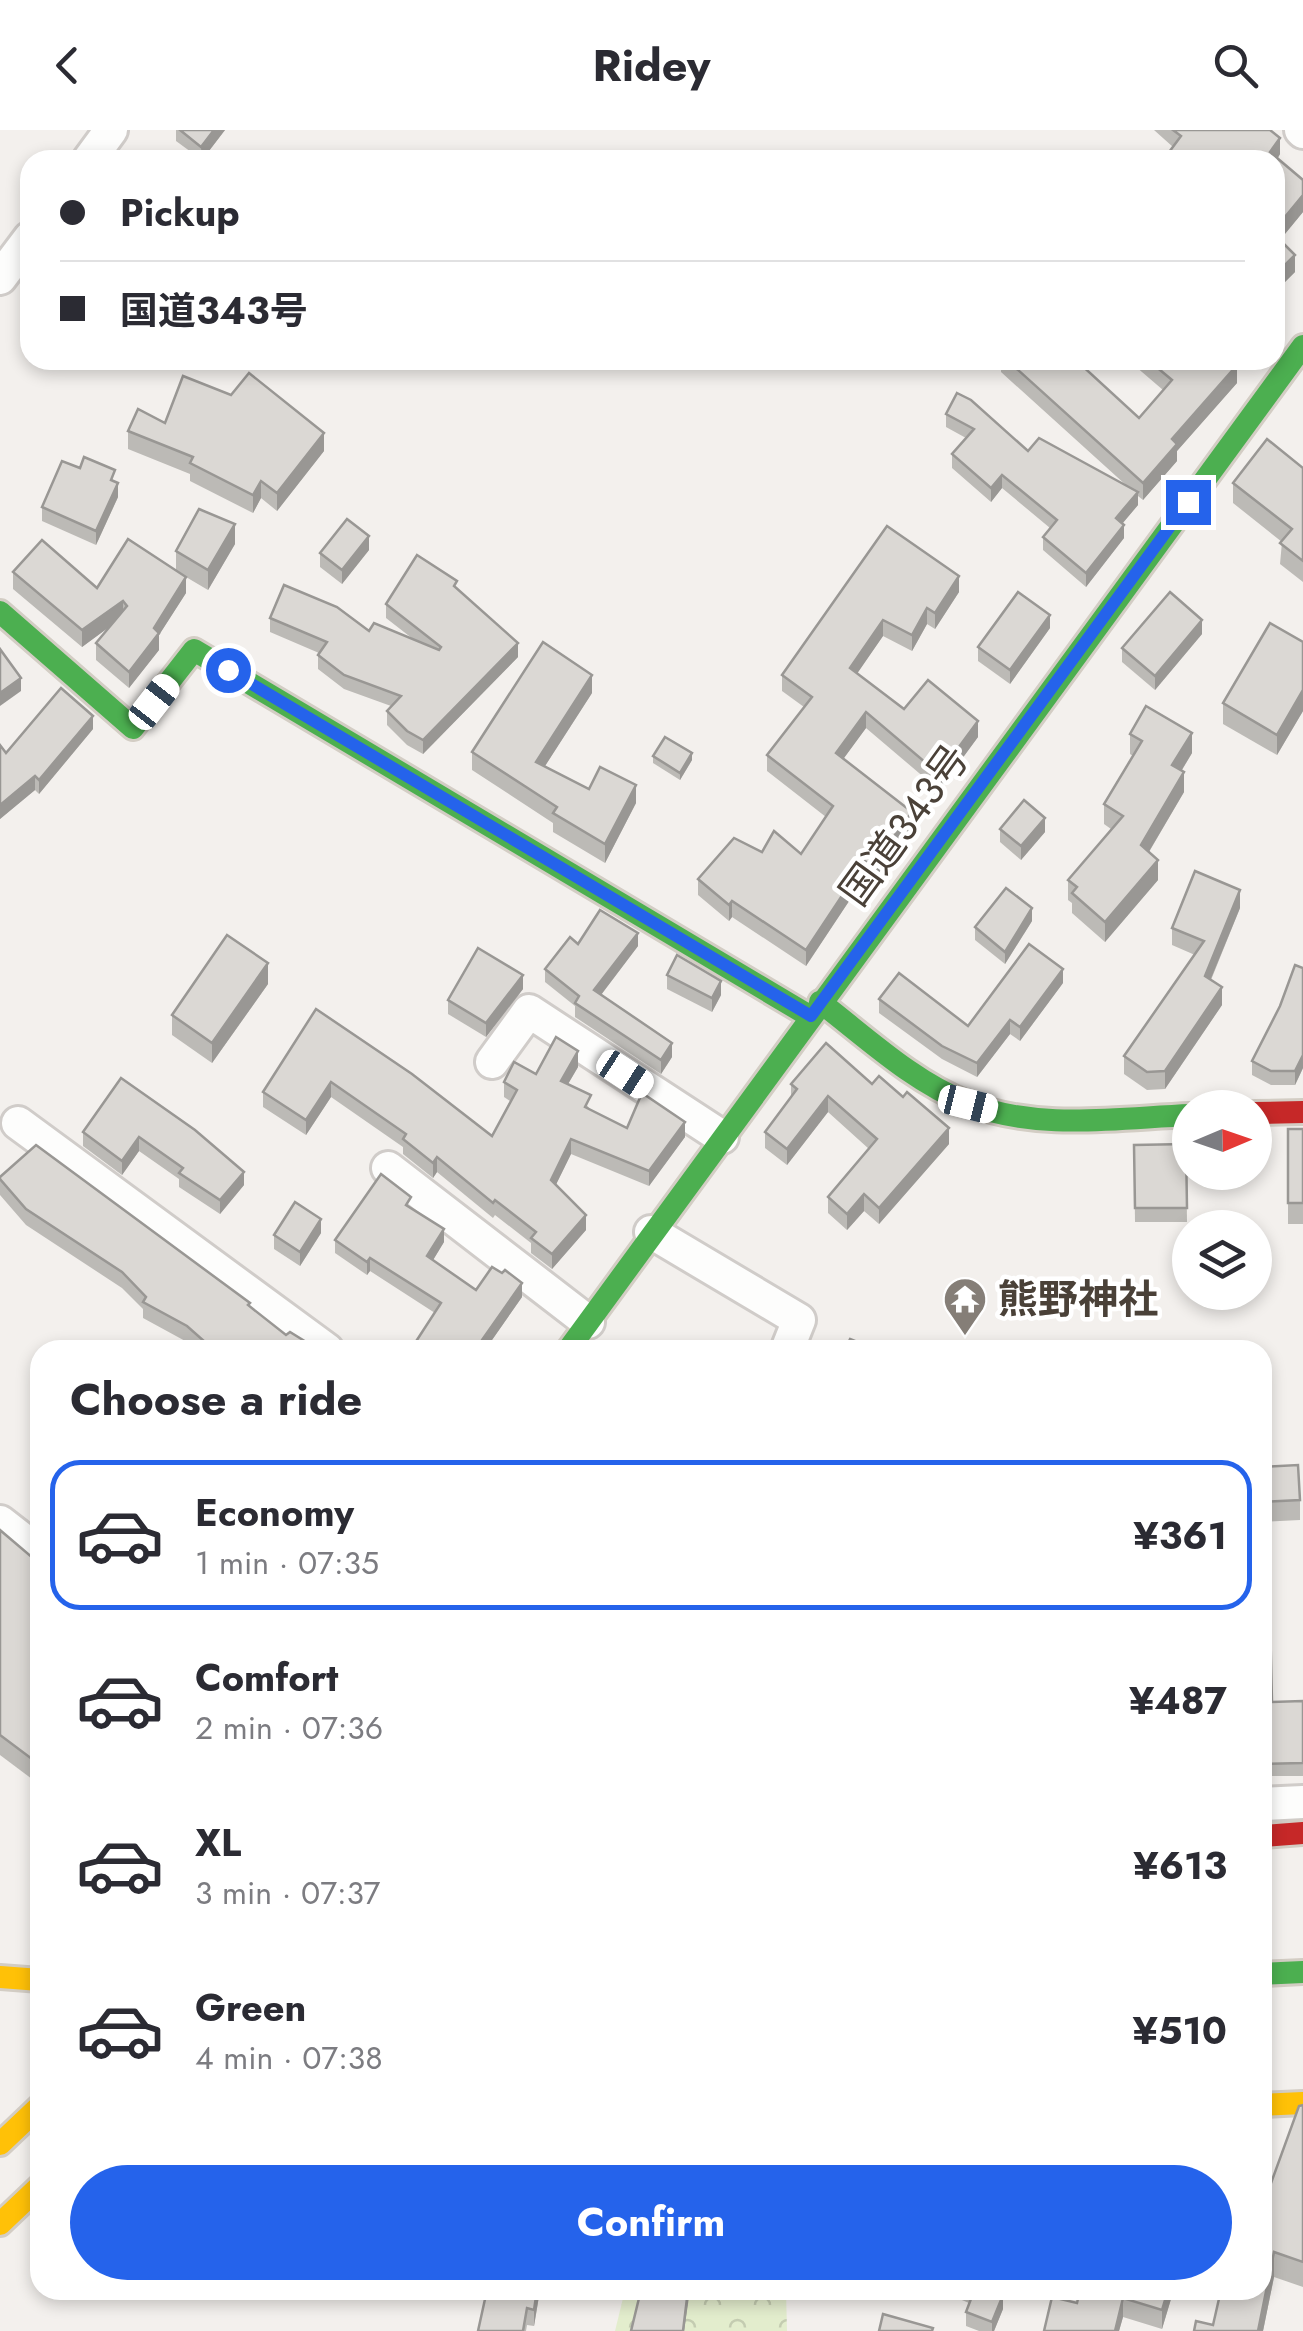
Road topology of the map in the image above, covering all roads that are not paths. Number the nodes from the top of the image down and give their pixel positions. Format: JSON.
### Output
{"nodes":[{"id":1,"x":20,"y":251,"type":"edge"},
{"id":2,"x":0,"y":278,"type":"edge"},
{"id":3,"x":1303,"y":346,"type":"edge"},
{"id":4,"x":0,"y":612,"type":"edge"},
{"id":5,"x":816,"y":1009,"type":"junction"},
{"id":6,"x":492,"y":1062,"type":"dead end"},
{"id":7,"x":1303,"y":1112,"type":"edge"},
{"id":8,"x":1272,"y":1113,"type":"edge"},
{"id":9,"x":1172,"y":1115,"type":"edge"},
{"id":10,"x":18,"y":1124,"type":"dead end"},
{"id":11,"x":722,"y":1137,"type":"junction"},
{"id":12,"x":388,"y":1168,"type":"dead end"},
{"id":13,"x":651,"y":1232,"type":"junction"},
{"id":14,"x":588,"y":1322,"type":"junction"},
{"id":15,"x":313,"y":1340,"type":"edge"},
{"id":16,"x":575,"y":1340,"type":"edge"},
{"id":17,"x":791,"y":1340,"type":"edge"},
{"id":18,"x":0,"y":1522,"type":"edge"},
{"id":19,"x":30,"y":1545,"type":"edge"},
{"id":20,"x":1303,"y":1802,"type":"edge"},
{"id":21,"x":1272,"y":1804,"type":"edge"},
{"id":22,"x":1303,"y":1833,"type":"edge"},
{"id":23,"x":1272,"y":1835,"type":"edge"},
{"id":24,"x":1303,"y":1972,"type":"edge"},
{"id":25,"x":1272,"y":1974,"type":"edge"},
{"id":26,"x":0,"y":1977,"type":"edge"},
{"id":27,"x":30,"y":1979,"type":"edge"},
{"id":28,"x":1303,"y":2103,"type":"edge"},
{"id":29,"x":1272,"y":2105,"type":"edge"},
{"id":30,"x":30,"y":2116,"type":"edge"},
{"id":31,"x":0,"y":2144,"type":"edge"},
{"id":32,"x":30,"y":2196,"type":"edge"},
{"id":33,"x":0,"y":2224,"type":"edge"}],
"edges":[{"from":1,"to":2,"type":"street"},
{"from":3,"to":5,"type":"main road","name":"国道343号"},
{"from":4,"to":5,"type":"main road"},
{"from":5,"to":9,"type":"main road"},
{"from":5,"to":11,"type":"main road","name":"国道343号"},
{"from":6,"to":11,"type":"street"},
{"from":7,"to":8,"type":"main road"},
{"from":10,"to":15,"type":"street"},
{"from":11,"to":13,"type":"main road","name":"国道343号"},
{"from":12,"to":14,"type":"street"},
{"from":13,"to":14,"type":"main road","name":"国道343号"},
{"from":13,"to":17,"type":"street"},
{"from":14,"to":16,"type":"main road","name":"国道343号"},
{"from":18,"to":19,"type":"street"},
{"from":20,"to":21,"type":"street"},
{"from":22,"to":23,"type":"main road"},
{"from":24,"to":25,"type":"main road"},
{"from":26,"to":27,"type":"main road"},
{"from":28,"to":29,"type":"main road"},
{"from":30,"to":31,"type":"main road"},
{"from":32,"to":33,"type":"main road"}]}
